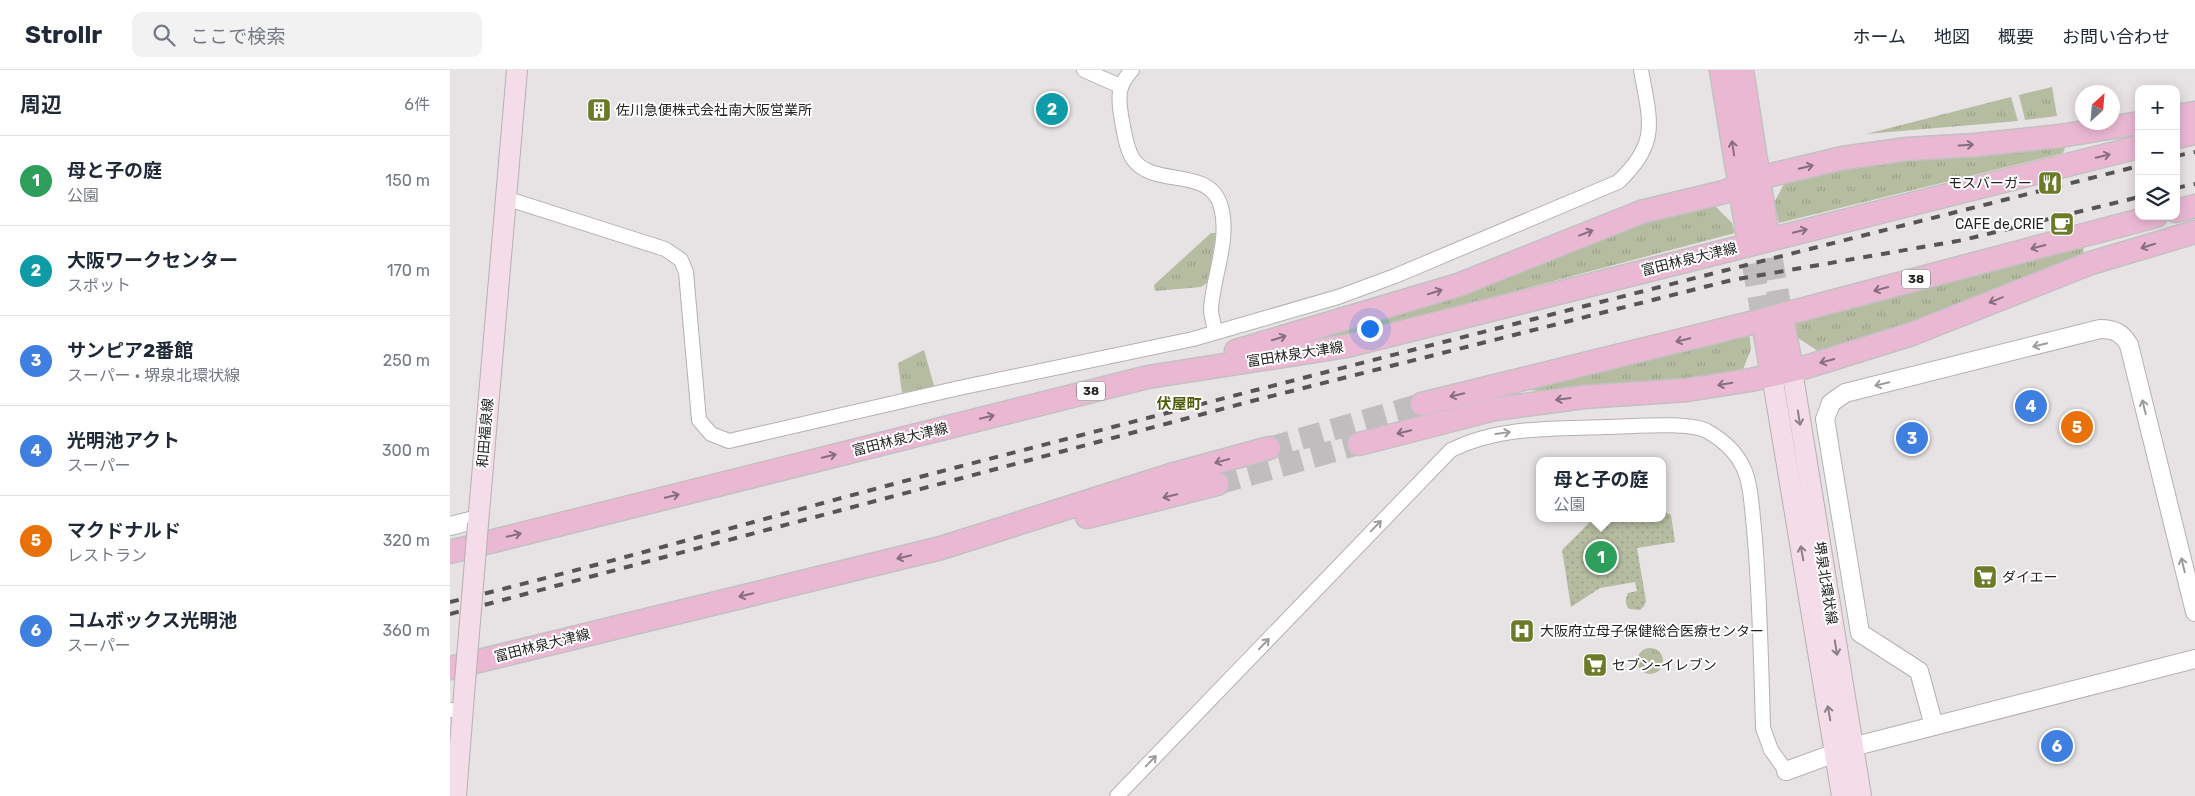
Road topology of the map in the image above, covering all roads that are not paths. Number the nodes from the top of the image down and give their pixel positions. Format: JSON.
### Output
{"nodes":[{"id":1,"x":517,"y":70,"type":"edge"},
{"id":2,"x":1084,"y":70,"type":"edge"},
{"id":3,"x":1132,"y":70,"type":"edge"},
{"id":4,"x":1642,"y":70,"type":"edge"},
{"id":5,"x":1721,"y":70,"type":"edge"},
{"id":6,"x":1742,"y":70,"type":"edge"},
{"id":7,"x":1120,"y":86,"type":"junction"},
{"id":8,"x":2195,"y":113,"type":"edge"},
{"id":9,"x":2180,"y":115,"type":"edge"},
{"id":10,"x":2135,"y":124,"type":"edge"},
{"id":11,"x":2195,"y":133,"type":"edge"},
{"id":12,"x":2180,"y":136,"type":"edge"},
{"id":13,"x":2135,"y":148,"type":"edge"},
{"id":14,"x":1749,"y":183,"type":"junction"},
{"id":15,"x":505,"y":198,"type":"junction"},
{"id":16,"x":2195,"y":206,"type":"edge"},
{"id":17,"x":2180,"y":210,"type":"edge"},
{"id":18,"x":2141,"y":220,"type":"edge"},
{"id":19,"x":1757,"y":228,"type":"tunnel mouth"},
{"id":20,"x":2195,"y":232,"type":"edge"},
{"id":21,"x":1774,"y":326,"type":"tunnel mouth"},
{"id":22,"x":1216,"y":331,"type":"junction"},
{"id":23,"x":1782,"y":372,"type":"junction"},
{"id":24,"x":1148,"y":377,"type":"junction"},
{"id":25,"x":1422,"y":404,"type":"tunnel mouth"},
{"id":26,"x":1359,"y":444,"type":"tunnel mouth"},
{"id":27,"x":1269,"y":448,"type":"tunnel mouth"},
{"id":28,"x":1217,"y":484,"type":"tunnel mouth"},
{"id":29,"x":478,"y":522,"type":"junction"},
{"id":30,"x":450,"y":526,"type":"edge"},
{"id":31,"x":941,"y":548,"type":"junction"},
{"id":32,"x":450,"y":552,"type":"edge"},
{"id":33,"x":2195,"y":612,"type":"edge"},
{"id":34,"x":2195,"y":659,"type":"edge"},
{"id":35,"x":457,"y":675,"type":"edge"},
{"id":36,"x":456,"y":711,"type":"edge"},
{"id":37,"x":1934,"y":726,"type":"junction"},
{"id":38,"x":1844,"y":749,"type":"junction"},
{"id":39,"x":1786,"y":771,"type":"joint"},
{"id":40,"x":456,"y":796,"type":"edge"},
{"id":41,"x":1117,"y":796,"type":"edge"},
{"id":42,"x":1842,"y":796,"type":"edge"},
{"id":43,"x":1861,"y":796,"type":"edge"}],
"edges":[{"from":1,"to":15,"type":"main road","name":"和田福泉線"},
{"from":2,"to":7,"type":"street"},
{"from":3,"to":7,"type":"street"},
{"from":4,"to":22,"type":"street"},
{"from":14,"to":5,"type":"main road","name":"富田林泉大津線","one_way":true},
{"from":6,"to":14,"type":"main road","name":"富田林泉大津線"},
{"from":7,"to":22,"type":"street"},
{"from":8,"to":9,"type":"main road"},
{"from":14,"to":10,"type":"main road","one_way":true},
{"from":11,"to":12,"type":"main road"},
{"from":24,"to":13,"type":"main road","name":"富田林泉大津線","number":"38","one_way":true},
{"from":14,"to":19,"type":"main road","name":"富田林泉大津線"},
{"from":24,"to":14,"type":"main road","one_way":true},
{"from":15,"to":22,"type":"street"},
{"from":15,"to":29,"type":"main road","name":"和田福泉線"},
{"from":16,"to":17,"type":"main road"},
{"from":18,"to":25,"type":"main road","number":"38","one_way":true},
{"from":20,"to":23,"type":"main road","one_way":true},
{"from":21,"to":23,"type":"main road"},
{"from":23,"to":26,"type":"main road","one_way":true},
{"from":23,"to":38,"type":"main road","name":"堺泉北環状線"},
{"from":32,"to":24,"type":"main road","name":"富田林泉大津線","number":"38","one_way":true},
{"from":27,"to":31,"type":"main road","name":"富田林泉大津線","one_way":true},
{"from":28,"to":31,"type":"main road","one_way":true},
{"from":29,"to":30,"type":"street"},
{"from":29,"to":35,"type":"main road","name":"和田福泉線","bridge":true},
{"from":31,"to":35,"type":"main road","name":"富田林泉大津線","one_way":true},
{"from":33,"to":37,"type":"street","one_way":true},
{"from":34,"to":37,"type":"street"},
{"from":35,"to":36,"type":"main road","name":"和田福泉線"},
{"from":36,"to":40,"type":"main road","name":"和田福泉線"},
{"from":37,"to":38,"type":"street"},
{"from":38,"to":39,"type":"street"},
{"from":38,"to":42,"type":"main road","name":"堺泉北環状線"},
{"from":38,"to":43,"type":"main road","name":"堺泉北環状線"},
{"from":41,"to":39,"type":"street","one_way":true}]}
